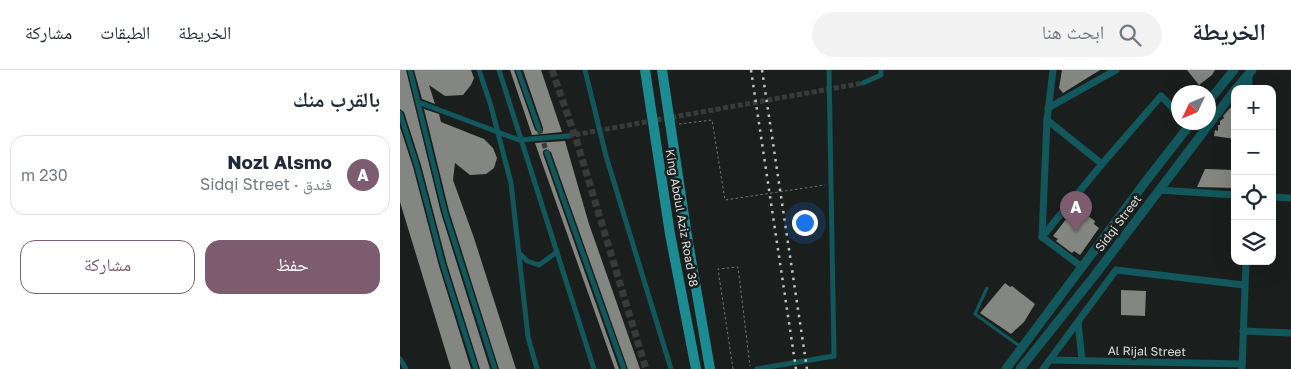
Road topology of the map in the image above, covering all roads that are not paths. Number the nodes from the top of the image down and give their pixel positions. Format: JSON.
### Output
{"nodes":[{"id":1,"x":410,"y":70,"type":"edge"},
{"id":2,"x":479,"y":70,"type":"edge"},
{"id":3,"x":499,"y":70,"type":"edge"},
{"id":4,"x":518,"y":70,"type":"edge"},
{"id":5,"x":585,"y":70,"type":"edge"},
{"id":6,"x":645,"y":70,"type":"edge"},
{"id":7,"x":662,"y":70,"type":"edge"},
{"id":8,"x":829,"y":70,"type":"edge"},
{"id":9,"x":881,"y":70,"type":"edge"},
{"id":10,"x":1053,"y":70,"type":"edge"},
{"id":11,"x":1116,"y":70,"type":"edge"},
{"id":12,"x":1234,"y":70,"type":"edge"},
{"id":13,"x":1250,"y":71,"type":"edge"},
{"id":14,"x":863,"y":83,"type":"tunnel mouth"},
{"id":15,"x":1238,"y":85,"type":"edge"},
{"id":16,"x":1249,"y":85,"type":"edge"},
{"id":17,"x":1216,"y":92,"type":"edge"},
{"id":18,"x":1231,"y":94,"type":"edge"},
{"id":19,"x":418,"y":102,"type":"junction"},
{"id":20,"x":1171,"y":106,"type":"edge"},
{"id":21,"x":1048,"y":108,"type":"junction"},
{"id":22,"x":400,"y":113,"type":"edge"},
{"id":23,"x":1047,"y":120,"type":"junction"},
{"id":24,"x":539,"y":129,"type":"tunnel mouth"},
{"id":25,"x":1185,"y":130,"type":"edge"},
{"id":26,"x":568,"y":136,"type":"tunnel mouth"},
{"id":27,"x":547,"y":154,"type":"tunnel mouth"},
{"id":28,"x":1102,"y":164,"type":"junction"},
{"id":29,"x":1146,"y":181,"type":"junction"},
{"id":30,"x":1159,"y":190,"type":"junction"},
{"id":31,"x":1231,"y":195,"type":"edge"},
{"id":32,"x":1276,"y":197,"type":"edge"},
{"id":33,"x":1291,"y":198,"type":"edge"},
{"id":34,"x":1042,"y":237,"type":"junction"},
{"id":35,"x":518,"y":252,"type":"junction"},
{"id":36,"x":557,"y":252,"type":"junction"},
{"id":37,"x":1246,"y":265,"type":"edge"},
{"id":38,"x":1082,"y":267,"type":"junction"},
{"id":39,"x":1094,"y":275,"type":"junction"},
{"id":40,"x":1244,"y":285,"type":"junction"},
{"id":41,"x":987,"y":288,"type":"dead end"},
{"id":42,"x":1078,"y":322,"type":"junction"},
{"id":43,"x":1243,"y":331,"type":"junction"},
{"id":44,"x":1291,"y":333,"type":"edge"},
{"id":45,"x":1022,"y":348,"type":"junction"},
{"id":46,"x":400,"y":359,"type":"edge"},
{"id":47,"x":1050,"y":360,"type":"junction"},
{"id":48,"x":1082,"y":360,"type":"junction"},
{"id":49,"x":1177,"y":366,"type":"edge"},
{"id":50,"x":1242,"y":367,"type":"edge"},
{"id":51,"x":406,"y":369,"type":"edge"},
{"id":52,"x":476,"y":369,"type":"edge"},
{"id":53,"x":495,"y":369,"type":"edge"},
{"id":54,"x":537,"y":369,"type":"edge"},
{"id":55,"x":594,"y":369,"type":"edge"},
{"id":56,"x":624,"y":369,"type":"edge"},
{"id":57,"x":671,"y":369,"type":"edge"},
{"id":58,"x":696,"y":369,"type":"edge"},
{"id":59,"x":710,"y":369,"type":"edge"},
{"id":60,"x":757,"y":369,"type":"edge"},
{"id":61,"x":1006,"y":369,"type":"edge"},
{"id":62,"x":1020,"y":369,"type":"edge"},
{"id":63,"x":1044,"y":369,"type":"edge"}],
"edges":[{"from":1,"to":19,"type":"street"},
{"from":2,"to":35,"type":"street"},
{"from":3,"to":36,"type":"street"},
{"from":4,"to":24,"type":"street"},
{"from":5,"to":57,"type":"street"},
{"from":6,"to":58,"type":"main road","name":"King Abdul Aziz Road 38"},
{"from":7,"to":59,"type":"main road","name":"King Abdul Aziz Road 38"},
{"from":8,"to":60,"type":"street"},
{"from":9,"to":14,"type":"street"},
{"from":10,"to":21,"type":"street"},
{"from":11,"to":21,"type":"street"},
{"from":12,"to":17,"type":"street"},
{"from":13,"to":15,"type":"street","name":"Sidqi Street"},
{"from":13,"to":16,"type":"street"},
{"from":18,"to":30,"type":"street","name":"Sidqi Street"},
{"from":19,"to":26,"type":"street","bridge":true},
{"from":19,"to":53,"type":"street"},
{"from":20,"to":28,"type":"street"},
{"from":21,"to":23,"type":"street"},
{"from":22,"to":52,"type":"street"},
{"from":23,"to":28,"type":"street"},
{"from":23,"to":34,"type":"street"},
{"from":25,"to":29,"type":"street","name":"Sidqi Street"},
{"from":27,"to":56,"type":"street"},
{"from":28,"to":34,"type":"street"},
{"from":29,"to":30,"type":"street"},
{"from":29,"to":38,"type":"street","name":"Sidqi Street"},
{"from":30,"to":31,"type":"street"},
{"from":30,"to":39,"type":"street","name":"Sidqi Street"},
{"from":32,"to":33,"type":"street"},
{"from":34,"to":38,"type":"street"},
{"from":35,"to":36,"type":"street"},
{"from":35,"to":54,"type":"street"},
{"from":36,"to":55,"type":"street"},
{"from":37,"to":40,"type":"street"},
{"from":38,"to":39,"type":"street"},
{"from":38,"to":45,"type":"street","name":"Sidqi Street"},
{"from":39,"to":62,"type":"street","name":"Sidqi Street"},
{"from":40,"to":42,"type":"street"},
{"from":40,"to":43,"type":"street"},
{"from":41,"to":45,"type":"lane"},
{"from":42,"to":47,"type":"street"},
{"from":42,"to":48,"type":"street"},
{"from":43,"to":44,"type":"street"},
{"from":43,"to":50,"type":"street"},
{"from":45,"to":61,"type":"street","name":"Sidqi Street"},
{"from":46,"to":51,"type":"street"},
{"from":47,"to":48,"type":"street","name":"Al Rijal Street"},
{"from":47,"to":63,"type":"street"},
{"from":48,"to":49,"type":"street","name":"Al Rijal Street"},
{"from":49,"to":50,"type":"street","name":"Al Rijal Street"}]}
